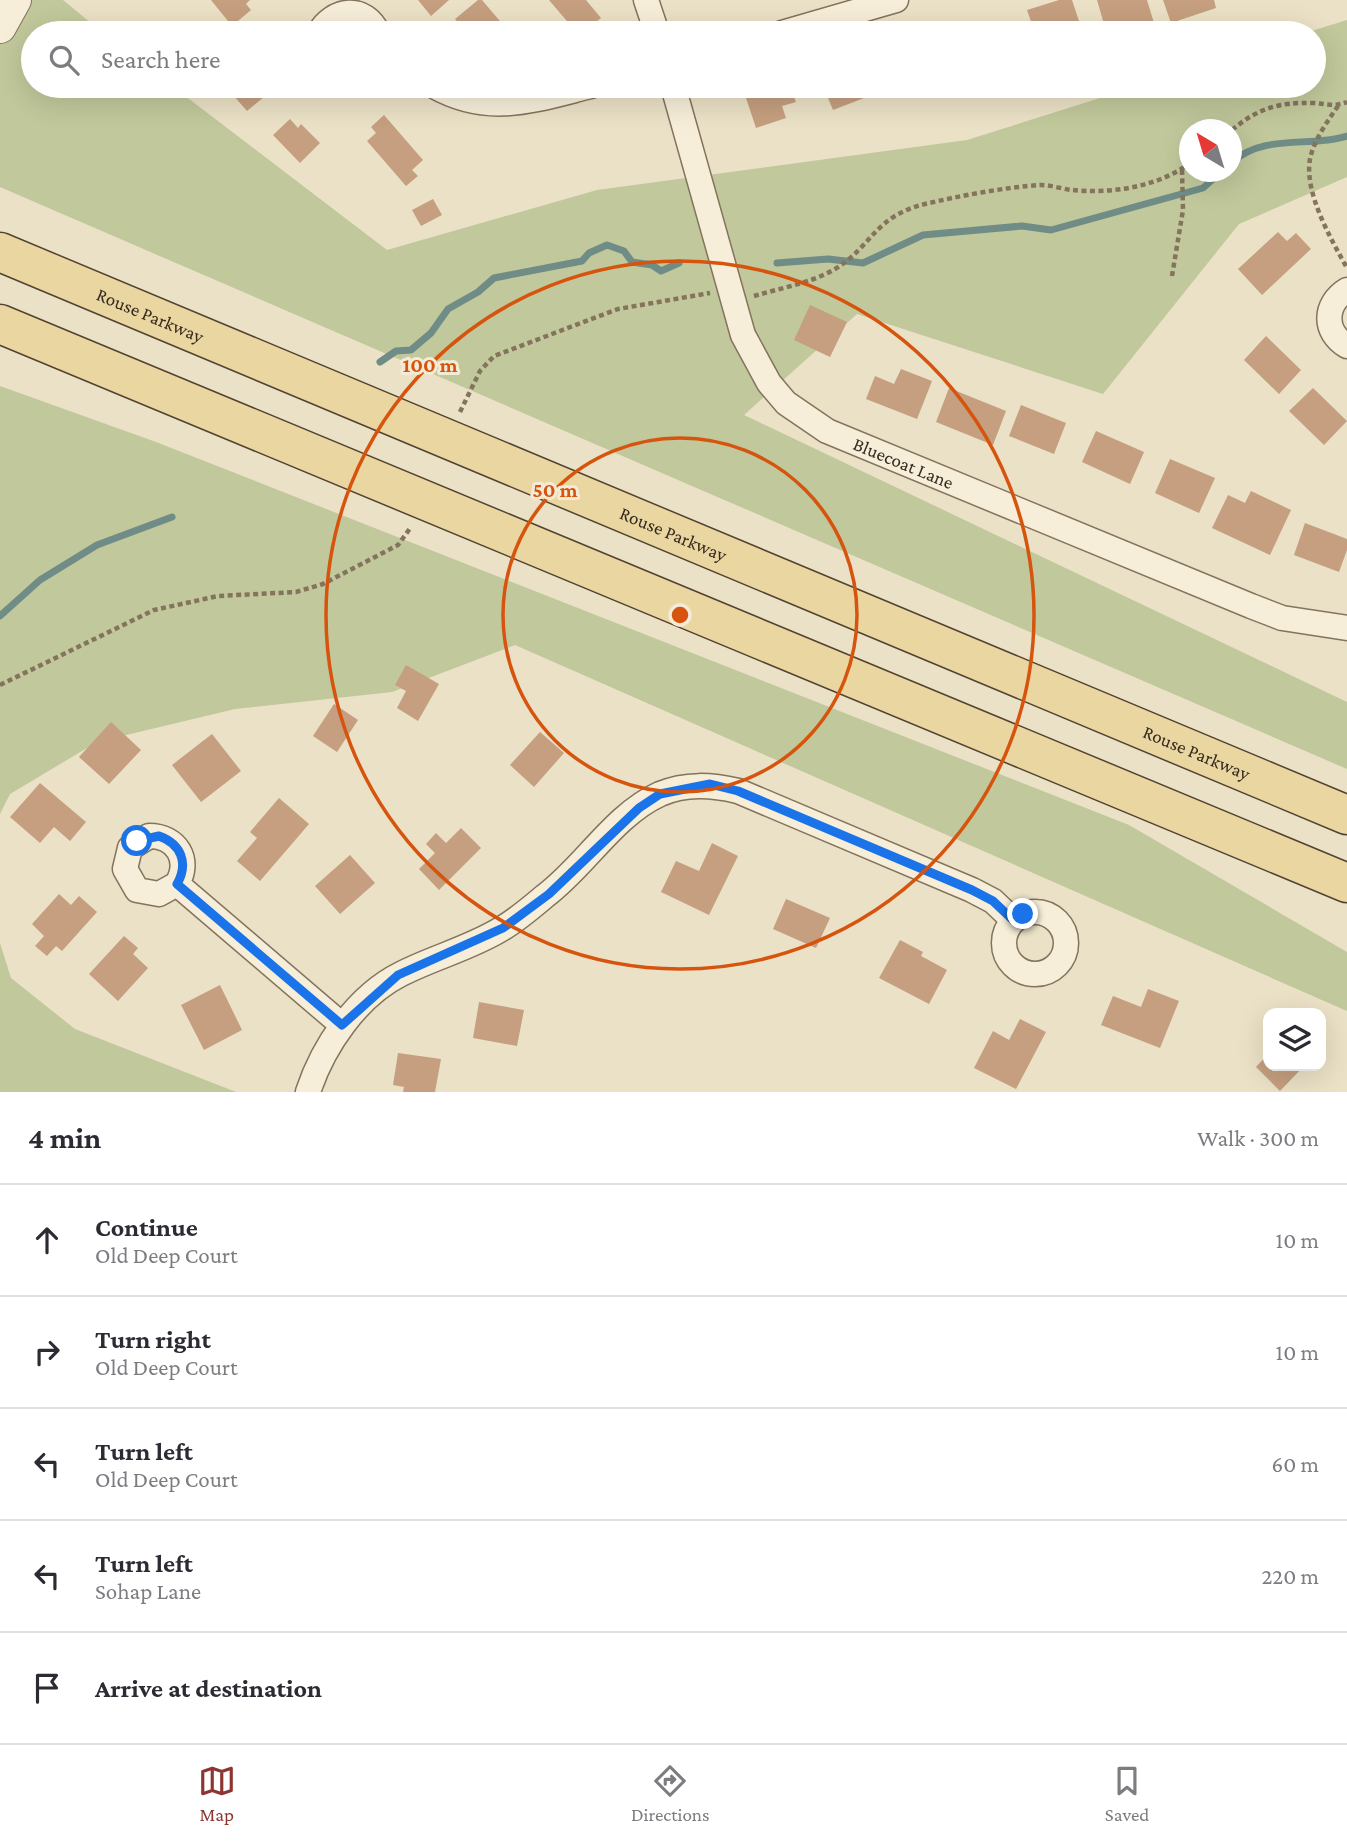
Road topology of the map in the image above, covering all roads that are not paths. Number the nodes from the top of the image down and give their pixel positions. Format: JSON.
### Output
{"nodes":[{"id":1,"x":15,"y":0,"type":"edge"},
{"id":2,"x":646,"y":0,"type":"edge"},
{"id":3,"x":896,"y":0,"type":"edge"},
{"id":4,"x":327,"y":21,"type":"edge"},
{"id":5,"x":369,"y":21,"type":"edge"},
{"id":6,"x":653,"y":21,"type":"edge"},
{"id":7,"x":823,"y":21,"type":"edge"},
{"id":8,"x":0,"y":27,"type":"edge"},
{"id":9,"x":461,"y":98,"type":"edge"},
{"id":10,"x":543,"y":98,"type":"edge"},
{"id":11,"x":676,"y":98,"type":"edge"},
{"id":12,"x":0,"y":252,"type":"edge"},
{"id":13,"x":1347,"y":290,"type":"edge"},
{"id":14,"x":0,"y":324,"type":"edge"},
{"id":15,"x":0,"y":345,"type":"edge"},
{"id":16,"x":1347,"y":346,"type":"edge"},
{"id":17,"x":213,"y":412,"type":"junction"},
{"id":18,"x":1347,"y":628,"type":"edge"},
{"id":19,"x":1347,"y":815,"type":"edge"},
{"id":20,"x":1347,"y":883,"type":"edge"},
{"id":21,"x":177,"y":884,"type":"dead end"},
{"id":22,"x":1013,"y":920,"type":"dead end"},
{"id":23,"x":342,"y":1025,"type":"junction"},
{"id":24,"x":308,"y":1092,"type":"edge"}],
"edges":[{"from":1,"to":8,"type":"street"},
{"from":2,"to":6,"type":"street"},
{"from":3,"to":7,"type":"street"},
{"from":4,"to":5,"type":"street"},
{"from":9,"to":10,"type":"street"},
{"from":11,"to":18,"type":"street","name":"Bluecoat Lane"},
{"from":12,"to":19,"type":"main road","name":"Rouse Parkway"},
{"from":13,"to":16,"type":"street"},
{"from":14,"to":17,"type":"main road"},
{"from":15,"to":17,"type":"main road"},
{"from":17,"to":20,"type":"main road"},
{"from":21,"to":23,"type":"street"},
{"from":22,"to":23,"type":"street"},
{"from":23,"to":24,"type":"street"}]}
